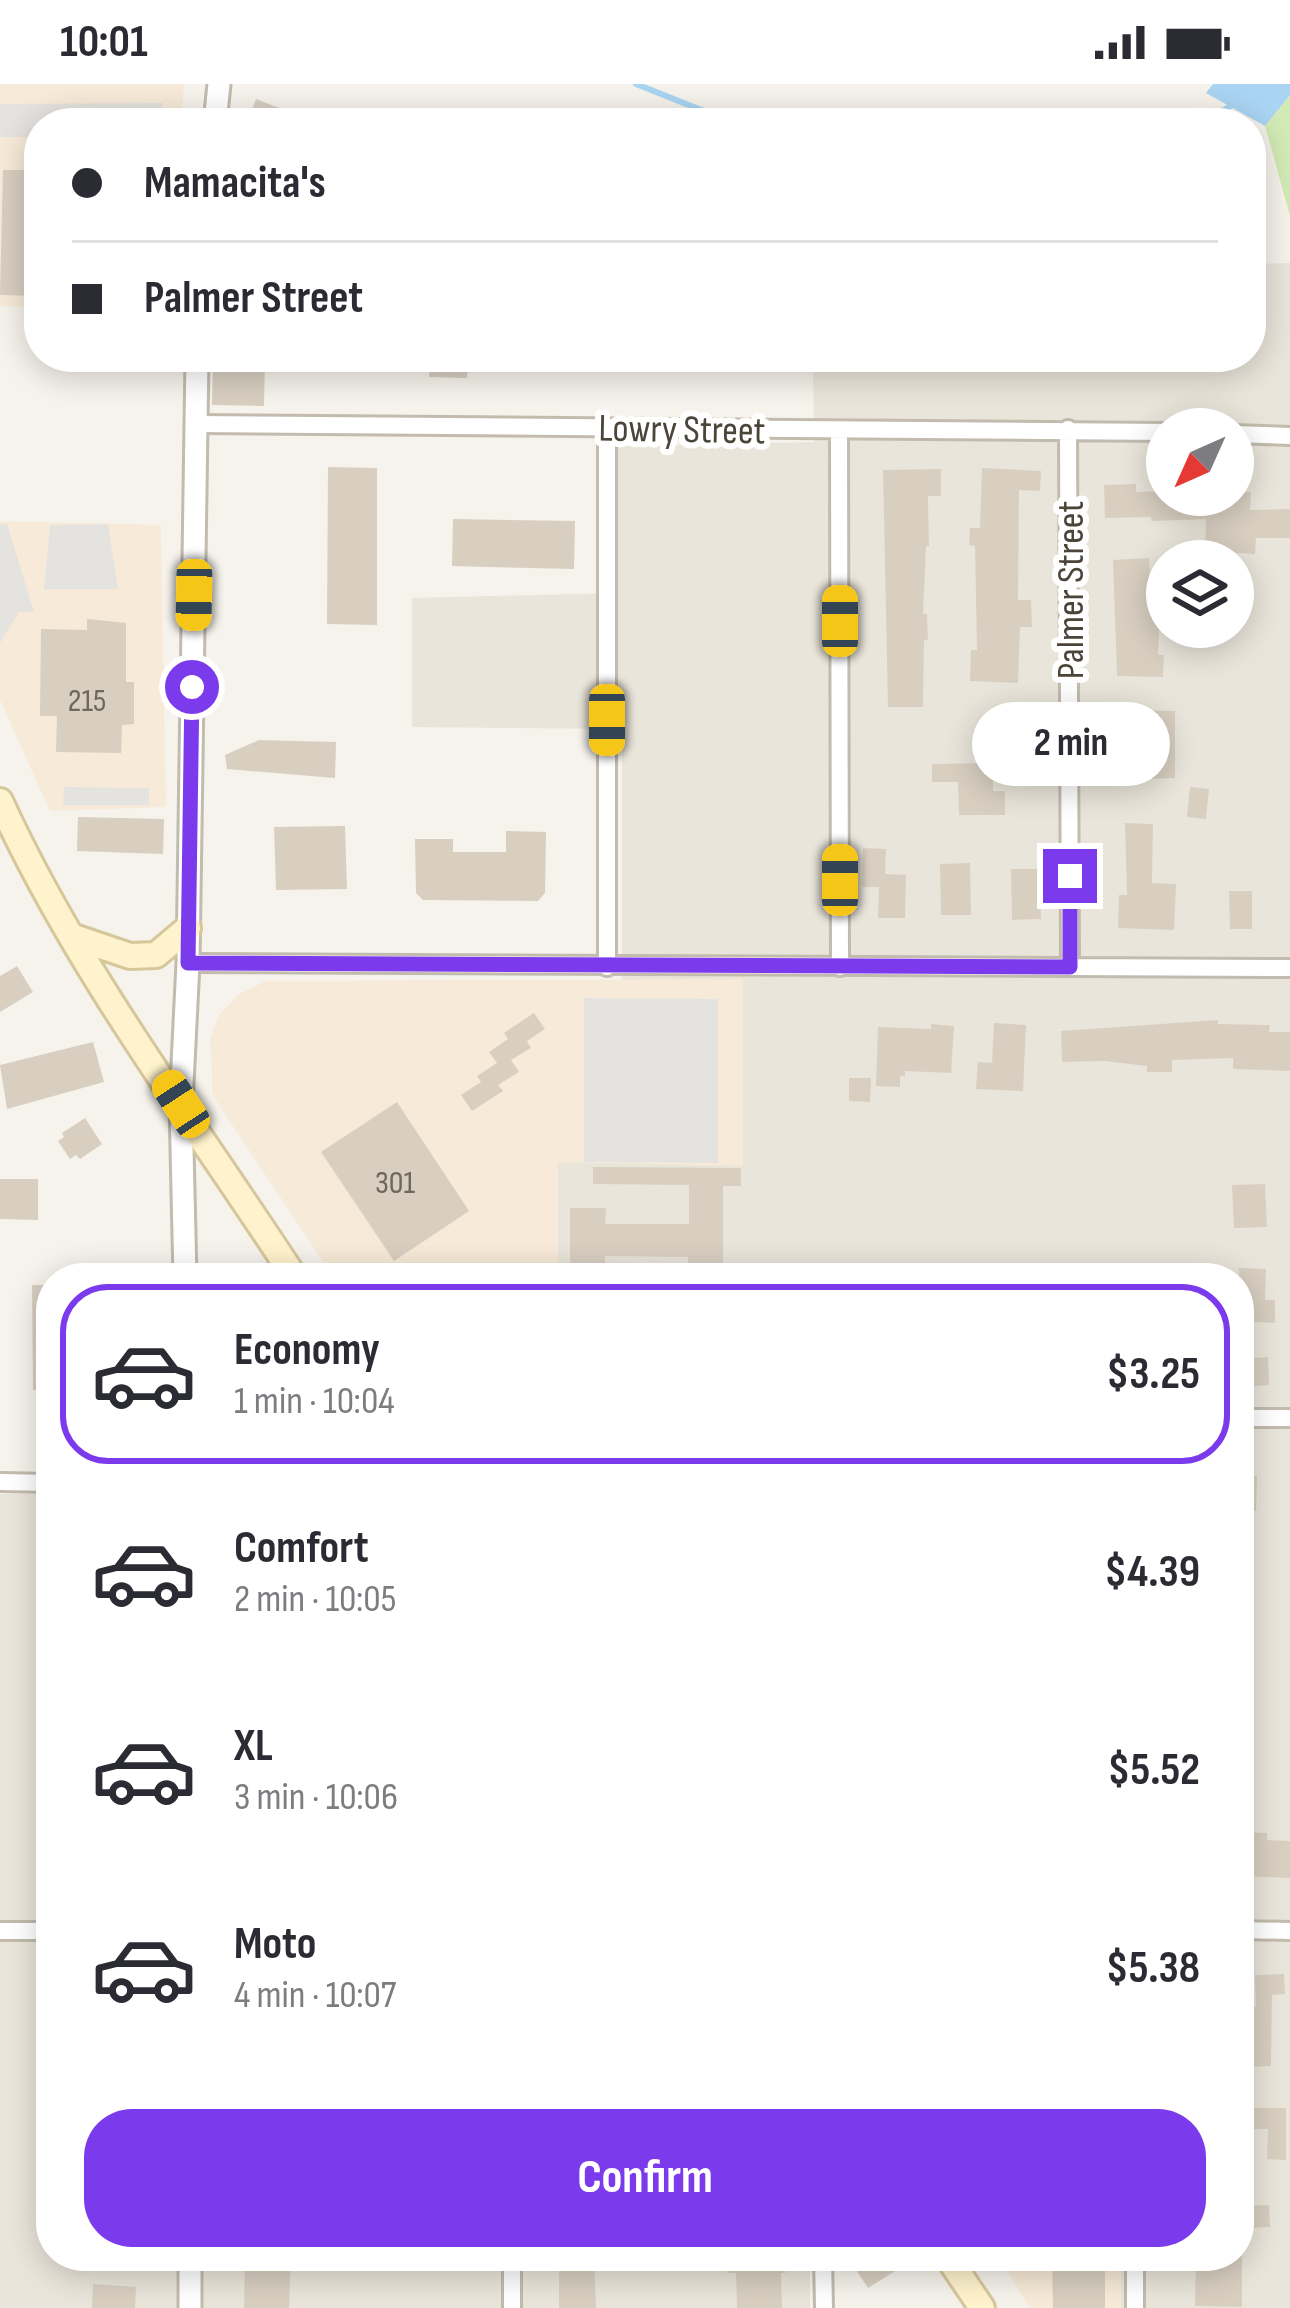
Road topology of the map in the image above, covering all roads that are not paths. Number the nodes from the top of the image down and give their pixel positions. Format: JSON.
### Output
{"nodes":[{"id":1,"x":196,"y":372,"type":"edge"},
{"id":2,"x":196,"y":424,"type":"junction"},
{"id":3,"x":607,"y":427,"type":"junction"},
{"id":4,"x":1068,"y":429,"type":"junction"},
{"id":5,"x":839,"y":430,"type":"junction"},
{"id":6,"x":1146,"y":431,"type":"edge"},
{"id":7,"x":1254,"y":435,"type":"edge"},
{"id":8,"x":1290,"y":436,"type":"edge"},
{"id":9,"x":0,"y":801,"type":"edge"},
{"id":10,"x":188,"y":928,"type":"junction"},
{"id":11,"x":74,"y":937,"type":"junction"},
{"id":12,"x":188,"y":963,"type":"junction"},
{"id":13,"x":607,"y":967,"type":"junction"},
{"id":14,"x":840,"y":967,"type":"junction"},
{"id":15,"x":1070,"y":967,"type":"junction"},
{"id":16,"x":1290,"y":968,"type":"edge"},
{"id":17,"x":181,"y":1104,"type":"junction"},
{"id":18,"x":185,"y":1263,"type":"edge"},
{"id":19,"x":285,"y":1263,"type":"edge"},
{"id":20,"x":1254,"y":1418,"type":"edge"},
{"id":21,"x":1290,"y":1418,"type":"edge"},
{"id":22,"x":0,"y":1482,"type":"edge"},
{"id":23,"x":36,"y":1483,"type":"edge"},
{"id":24,"x":1254,"y":1930,"type":"edge"},
{"id":25,"x":0,"y":1931,"type":"edge"},
{"id":26,"x":36,"y":1931,"type":"edge"},
{"id":27,"x":1290,"y":1931,"type":"edge"},
{"id":28,"x":190,"y":2271,"type":"edge"},
{"id":29,"x":512,"y":2271,"type":"edge"},
{"id":30,"x":823,"y":2271,"type":"edge"},
{"id":31,"x":957,"y":2271,"type":"edge"},
{"id":32,"x":1135,"y":2271,"type":"edge"},
{"id":33,"x":190,"y":2308,"type":"edge"},
{"id":34,"x":512,"y":2308,"type":"edge"},
{"id":35,"x":824,"y":2308,"type":"edge"},
{"id":36,"x":982,"y":2308,"type":"edge"},
{"id":37,"x":1135,"y":2308,"type":"edge"}],
"edges":[{"from":1,"to":2,"type":"street"},
{"from":2,"to":3,"type":"street","name":"Lowry Street"},
{"from":2,"to":10,"type":"street"},
{"from":3,"to":5,"type":"street","name":"Lowry Street"},
{"from":3,"to":13,"type":"street"},
{"from":4,"to":5,"type":"street","name":"Lowry Street"},
{"from":4,"to":6,"type":"street","name":"Lowry Street"},
{"from":4,"to":15,"type":"street","name":"Palmer Street"},
{"from":5,"to":14,"type":"street"},
{"from":7,"to":8,"type":"street"},
{"from":9,"to":11,"type":"main road"},
{"from":10,"to":11,"type":"main road"},
{"from":10,"to":12,"type":"street"},
{"from":11,"to":17,"type":"main road"},
{"from":12,"to":13,"type":"street"},
{"from":12,"to":17,"type":"street"},
{"from":13,"to":14,"type":"street"},
{"from":14,"to":15,"type":"street"},
{"from":15,"to":16,"type":"street"},
{"from":17,"to":18,"type":"street"},
{"from":17,"to":19,"type":"main road"},
{"from":20,"to":21,"type":"street"},
{"from":22,"to":23,"type":"street"},
{"from":24,"to":27,"type":"street"},
{"from":25,"to":26,"type":"street"},
{"from":28,"to":33,"type":"street"},
{"from":29,"to":34,"type":"street"},
{"from":30,"to":35,"type":"street"},
{"from":31,"to":36,"type":"main road"},
{"from":32,"to":37,"type":"street"}]}
